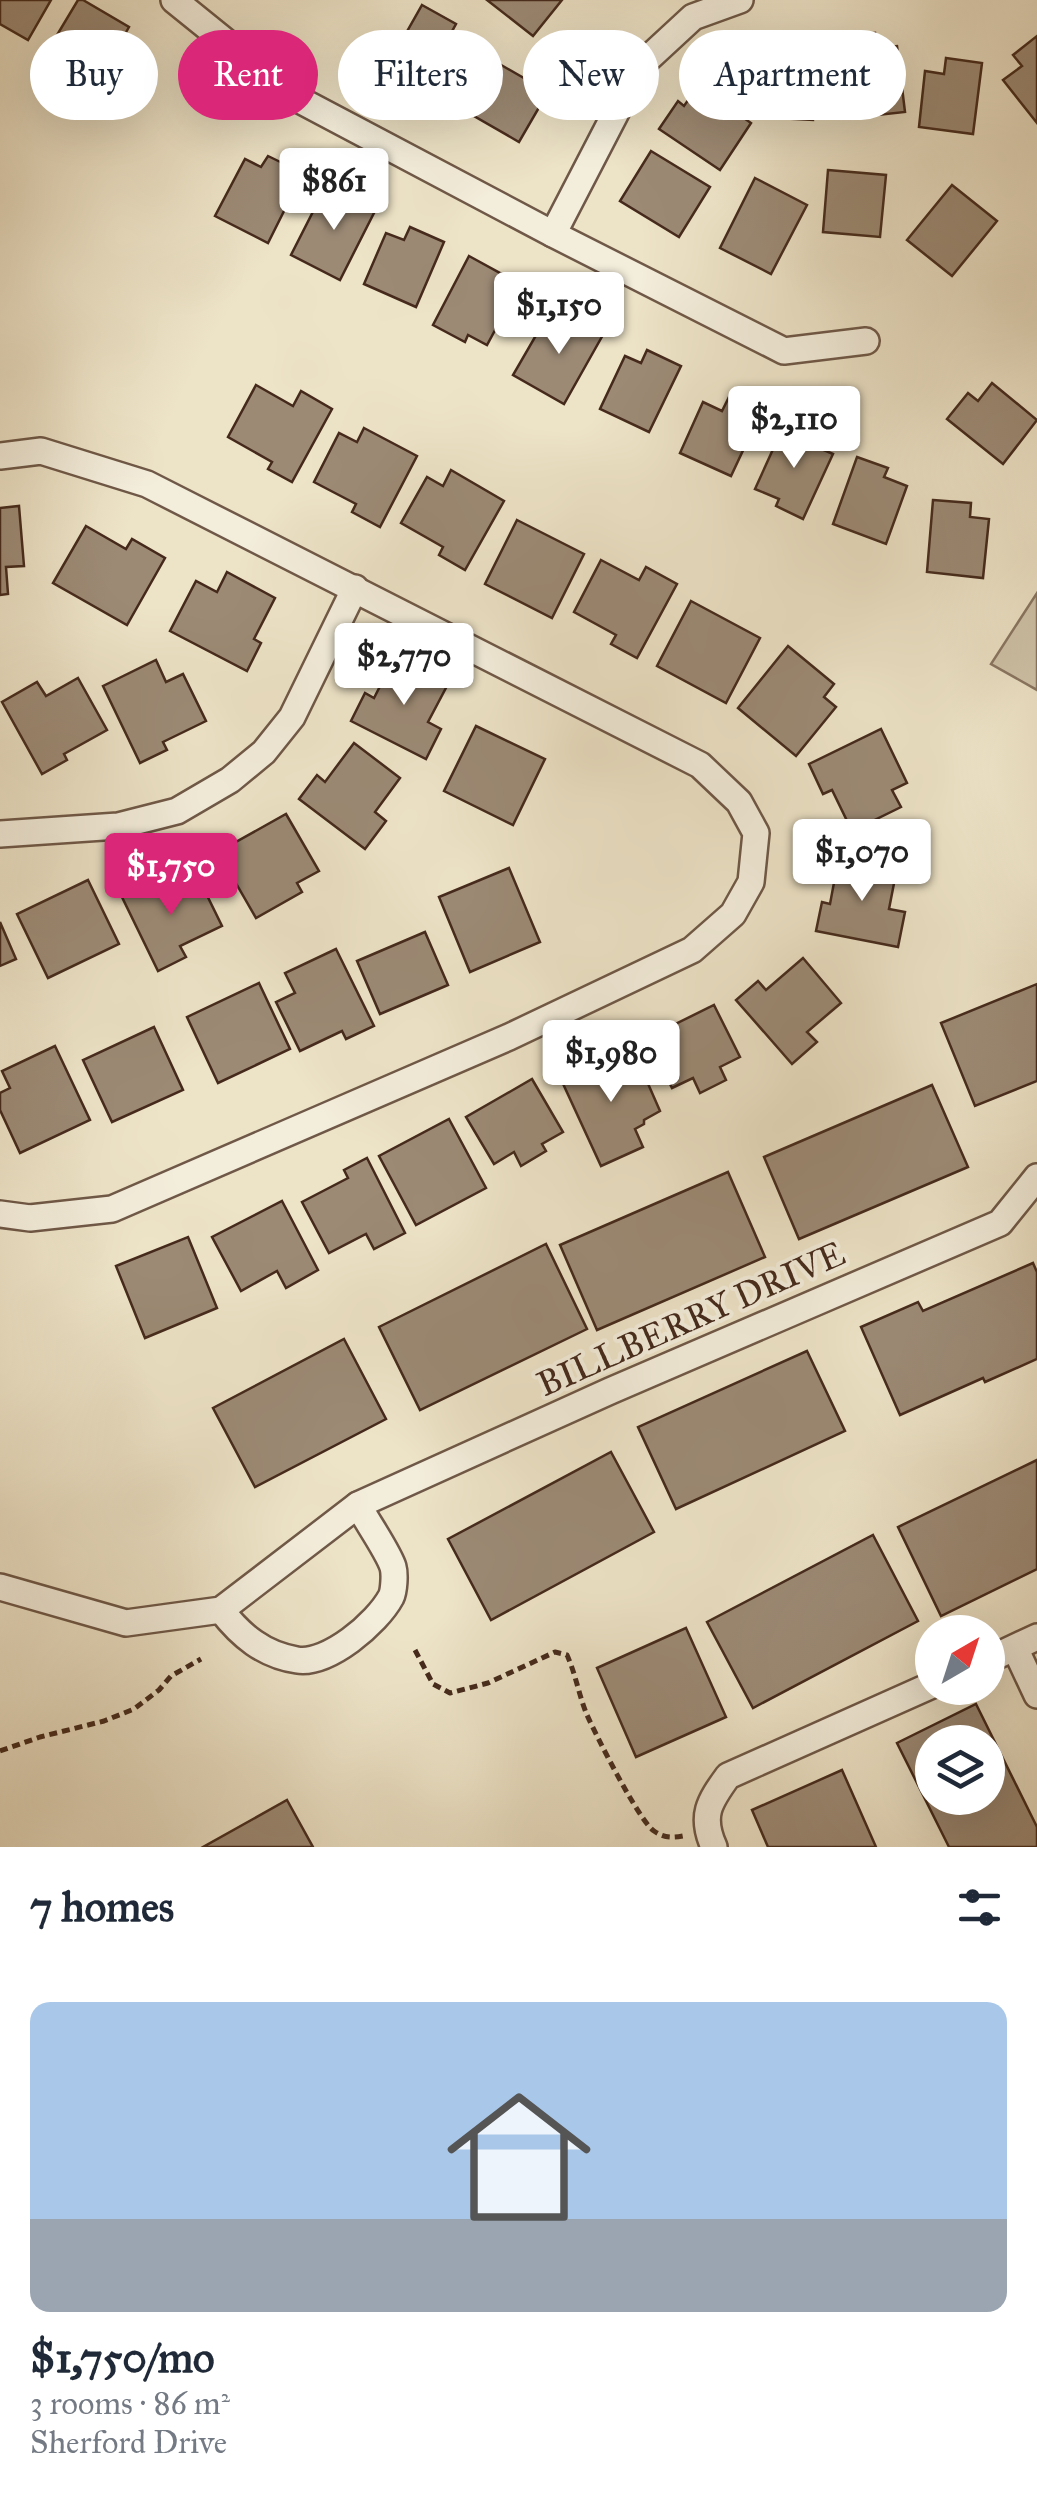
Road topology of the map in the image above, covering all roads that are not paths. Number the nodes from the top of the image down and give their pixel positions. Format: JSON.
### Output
{"nodes":[{"id":1,"x":174,"y":0,"type":"edge"},
{"id":2,"x":740,"y":0,"type":"edge"},
{"id":3,"x":553,"y":234,"type":"junction"},
{"id":4,"x":866,"y":340,"type":"dead end"},
{"id":5,"x":0,"y":456,"type":"edge"},
{"id":6,"x":355,"y":588,"type":"junction"},
{"id":7,"x":0,"y":834,"type":"edge"},
{"id":8,"x":1037,"y":1177,"type":"edge"},
{"id":9,"x":0,"y":1214,"type":"edge"},
{"id":10,"x":358,"y":1506,"type":"junction"},
{"id":11,"x":0,"y":1587,"type":"edge"},
{"id":12,"x":222,"y":1610,"type":"junction"},
{"id":13,"x":1026,"y":1642,"type":"edge"},
{"id":14,"x":915,"y":1693,"type":"edge"},
{"id":15,"x":1037,"y":1695,"type":"edge"},
{"id":16,"x":714,"y":1847,"type":"edge"}],
"edges":[{"from":1,"to":3,"type":"street"},
{"from":2,"to":3,"type":"street"},
{"from":3,"to":4,"type":"street"},
{"from":5,"to":6,"type":"street"},
{"from":6,"to":7,"type":"street"},
{"from":6,"to":9,"type":"street"},
{"from":8,"to":10,"type":"street","name":"BILLBERRY DRIVE"},
{"from":10,"to":12,"type":"street","name":"BILLBERRY DRIVE"},
{"from":10,"to":12,"type":"street"},
{"from":11,"to":12,"type":"street","name":"BILLBERRY DRIVE"},
{"from":13,"to":15,"type":"street"},
{"from":14,"to":16,"type":"street"}]}
